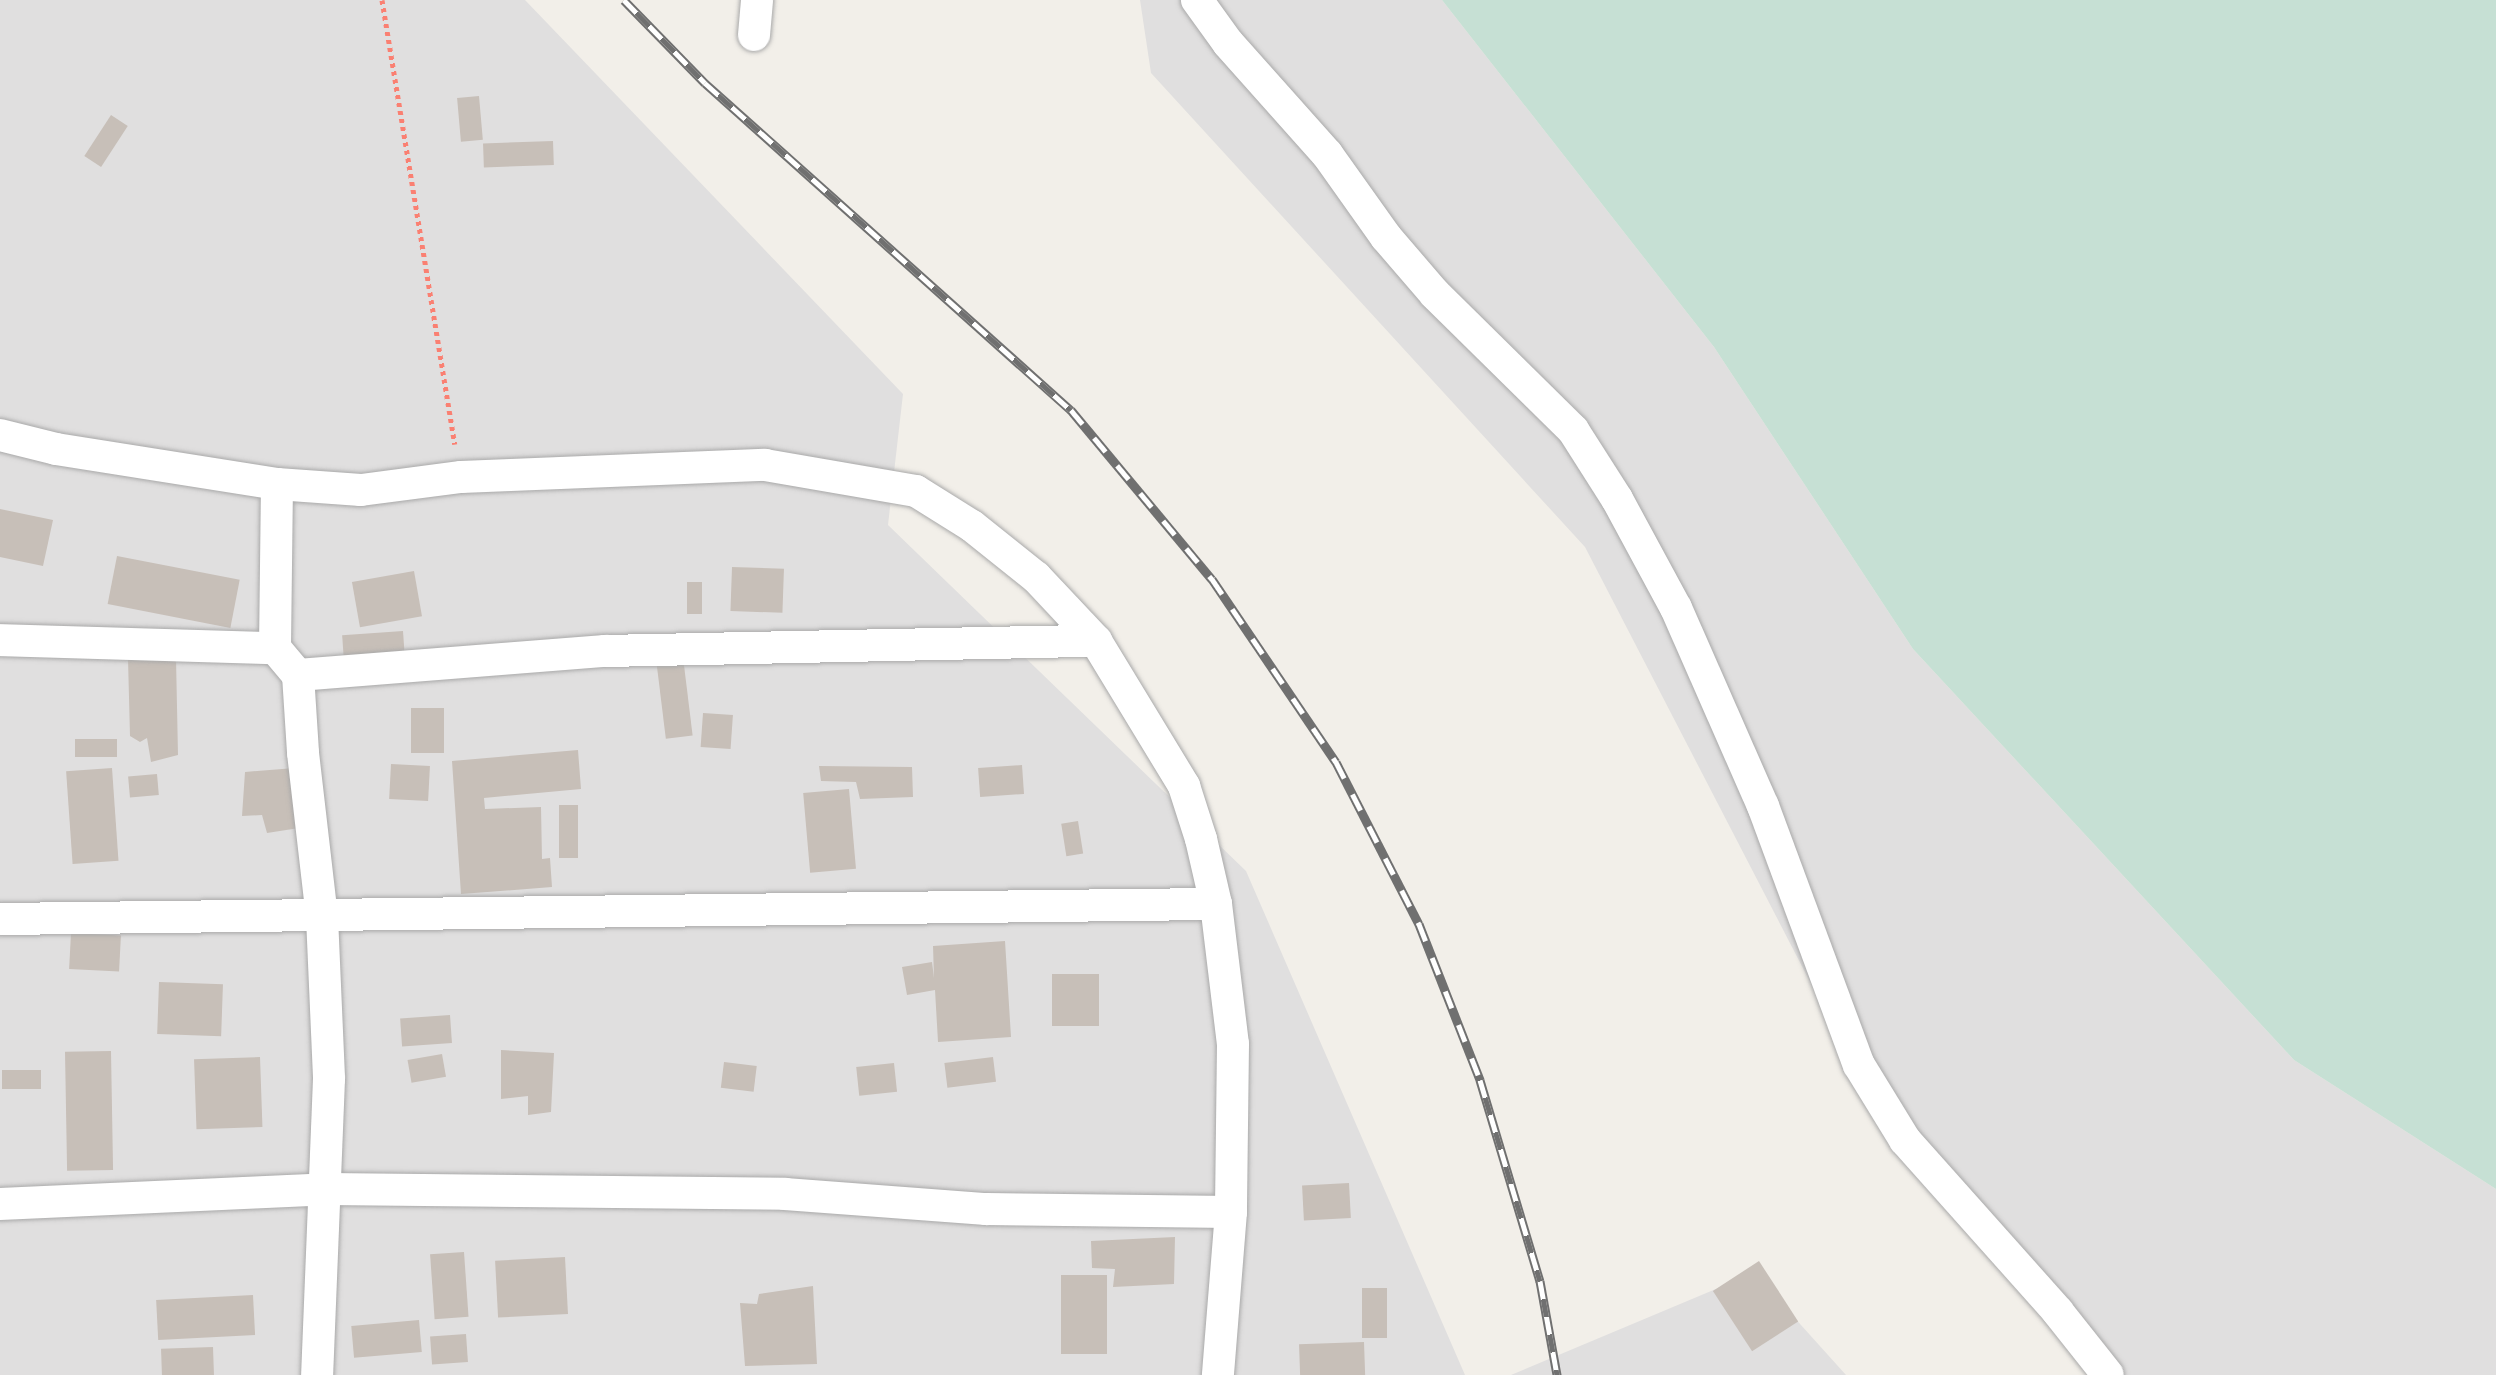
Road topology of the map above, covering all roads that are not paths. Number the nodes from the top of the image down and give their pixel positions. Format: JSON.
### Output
{"nodes":[{"id":1,"x":757,"y":0,"type":"edge"},
{"id":2,"x":1197,"y":0,"type":"edge"},
{"id":3,"x":754,"y":35,"type":"dead end"},
{"id":4,"x":0,"y":435,"type":"edge"},
{"id":5,"x":277,"y":484,"type":"junction"},
{"id":6,"x":0,"y":640,"type":"edge"},
{"id":7,"x":1096,"y":641,"type":"junction"},
{"id":8,"x":275,"y":648,"type":"junction"},
{"id":9,"x":298,"y":675,"type":"junction"},
{"id":10,"x":1216,"y":904,"type":"junction"},
{"id":11,"x":322,"y":917,"type":"junction"},
{"id":12,"x":0,"y":919,"type":"edge"},
{"id":13,"x":327,"y":1189,"type":"junction"},
{"id":14,"x":0,"y":1204,"type":"edge"},
{"id":15,"x":1231,"y":1212,"type":"junction"},
{"id":16,"x":317,"y":1375,"type":"edge"},
{"id":17,"x":1218,"y":1375,"type":"edge"},
{"id":18,"x":2108,"y":1375,"type":"edge"}],
"edges":[{"from":1,"to":3,"type":"street"},
{"from":2,"to":18,"type":"street"},
{"from":4,"to":5,"type":"street"},
{"from":5,"to":7,"type":"street"},
{"from":5,"to":8,"type":"street"},
{"from":6,"to":8,"type":"street"},
{"from":7,"to":9,"type":"street"},
{"from":7,"to":10,"type":"street"},
{"from":8,"to":9,"type":"street"},
{"from":9,"to":11,"type":"street"},
{"from":10,"to":11,"type":"street"},
{"from":10,"to":15,"type":"street"},
{"from":11,"to":12,"type":"street"},
{"from":11,"to":13,"type":"street"},
{"from":13,"to":14,"type":"street"},
{"from":13,"to":15,"type":"street"},
{"from":13,"to":16,"type":"street"},
{"from":15,"to":17,"type":"street"}]}
